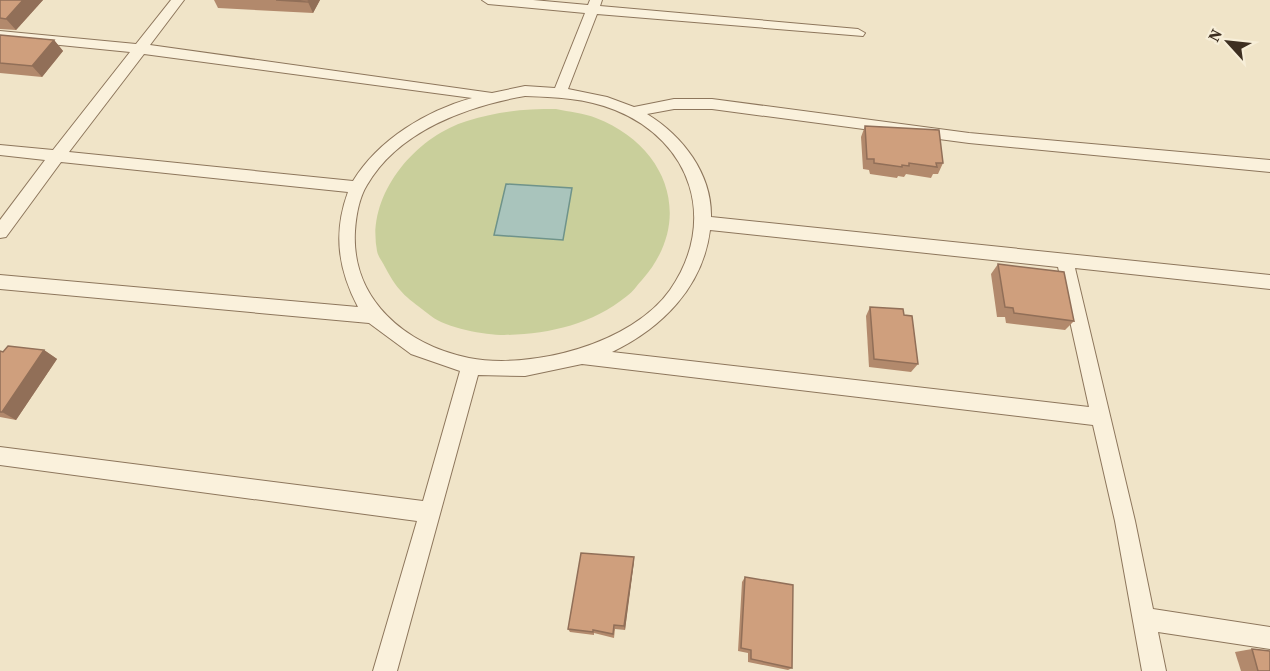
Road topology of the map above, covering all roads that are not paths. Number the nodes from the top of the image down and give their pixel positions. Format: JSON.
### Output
{"nodes":[{"id":1,"x":178,"y":0,"type":"edge"},
{"id":2,"x":488,"y":0,"type":"edge"},
{"id":3,"x":595,"y":5,"type":"edge"},
{"id":4,"x":858,"y":33,"type":"dead end"},
{"id":5,"x":0,"y":35,"type":"edge"},
{"id":6,"x":140,"y":48,"type":"junction"},
{"id":7,"x":560,"y":92,"type":"junction"},
{"id":8,"x":491,"y":96,"type":"junction"},
{"id":9,"x":633,"y":112,"type":"junction"},
{"id":10,"x":0,"y":150,"type":"edge"},
{"id":11,"x":56,"y":156,"type":"junction"},
{"id":12,"x":1270,"y":166,"type":"edge"},
{"id":13,"x":357,"y":187,"type":"junction"},
{"id":14,"x":705,"y":223,"type":"junction"},
{"id":15,"x":0,"y":232,"type":"edge"},
{"id":16,"x":1065,"y":261,"type":"junction"},
{"id":17,"x":0,"y":282,"type":"edge"},
{"id":18,"x":1270,"y":282,"type":"edge"},
{"id":19,"x":374,"y":316,"type":"junction"},
{"id":20,"x":584,"y":357,"type":"junction"},
{"id":21,"x":471,"y":366,"type":"junction"},
{"id":22,"x":1101,"y":417,"type":"junction"},
{"id":23,"x":0,"y":456,"type":"edge"},
{"id":24,"x":428,"y":512,"type":"junction"},
{"id":25,"x":1144,"y":619,"type":"junction"},
{"id":26,"x":1270,"y":638,"type":"edge"},
{"id":27,"x":385,"y":671,"type":"edge"},
{"id":28,"x":1154,"y":671,"type":"edge"}],
"edges":[{"from":1,"to":6,"type":"street"},
{"from":2,"to":3,"type":"street"},
{"from":3,"to":4,"type":"street"},
{"from":3,"to":7,"type":"street"},
{"from":5,"to":6,"type":"street"},
{"from":6,"to":8,"type":"street"},
{"from":6,"to":11,"type":"street"},
{"from":7,"to":8,"type":"street"},
{"from":7,"to":9,"type":"street"},
{"from":8,"to":13,"type":"street"},
{"from":9,"to":12,"type":"street"},
{"from":9,"to":14,"type":"street"},
{"from":10,"to":11,"type":"street"},
{"from":11,"to":13,"type":"street"},
{"from":11,"to":15,"type":"street"},
{"from":13,"to":19,"type":"street"},
{"from":14,"to":16,"type":"street"},
{"from":14,"to":20,"type":"street"},
{"from":16,"to":18,"type":"street"},
{"from":16,"to":22,"type":"street"},
{"from":17,"to":19,"type":"street"},
{"from":19,"to":21,"type":"street"},
{"from":20,"to":21,"type":"street"},
{"from":20,"to":22,"type":"street"},
{"from":21,"to":24,"type":"street"},
{"from":22,"to":25,"type":"street"},
{"from":23,"to":24,"type":"street"},
{"from":24,"to":27,"type":"street"},
{"from":25,"to":26,"type":"street"},
{"from":25,"to":28,"type":"street"}]}
